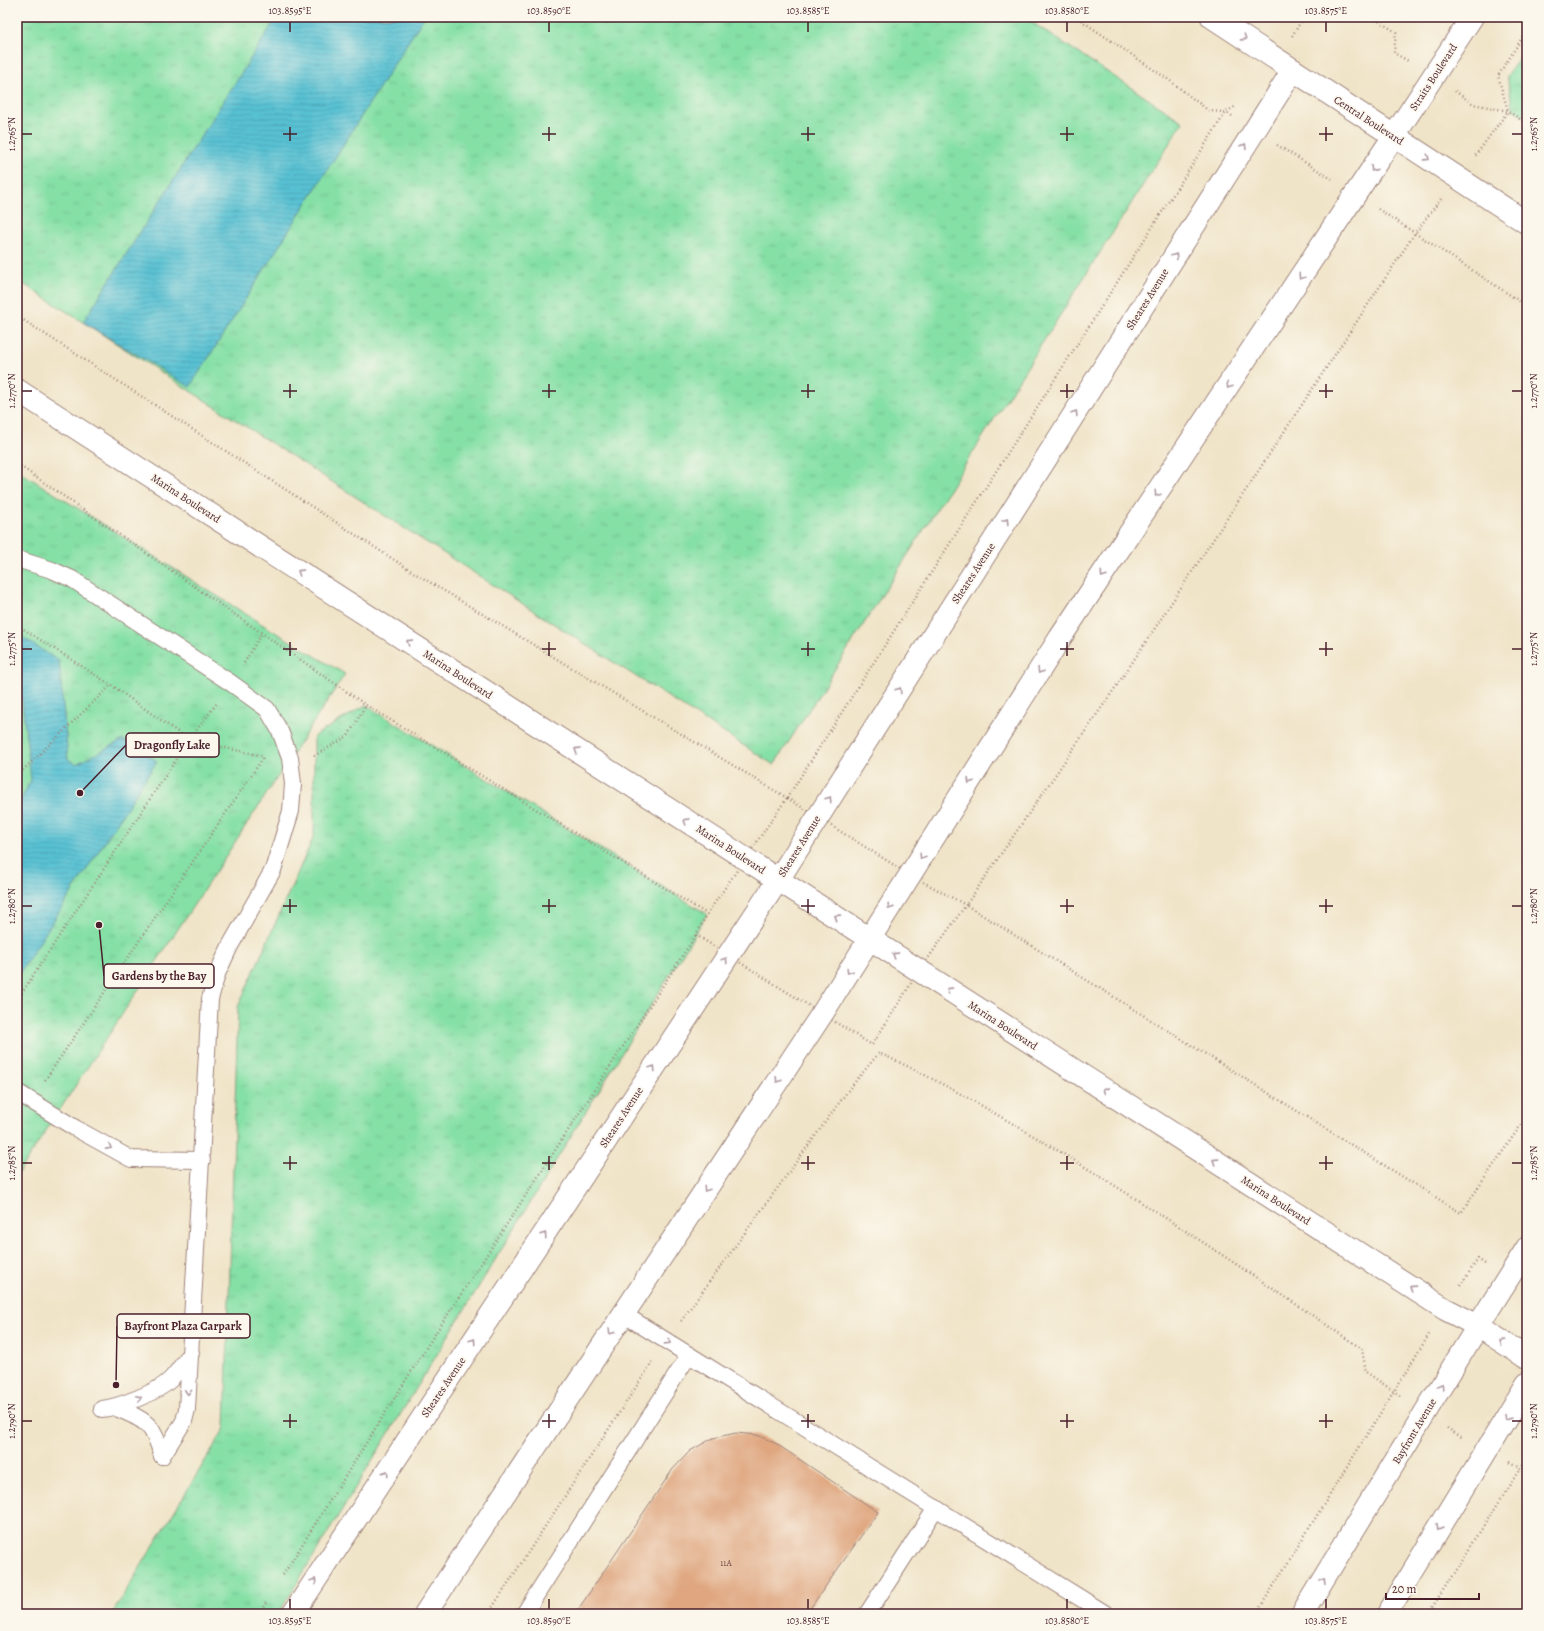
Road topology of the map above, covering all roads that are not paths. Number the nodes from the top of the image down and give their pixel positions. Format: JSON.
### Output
{"nodes":[{"id":1,"x":1212,"y":17,"type":"edge"},
{"id":2,"x":1472,"y":17,"type":"edge"},
{"id":3,"x":1285,"y":65,"type":"junction"},
{"id":4,"x":1394,"y":136,"type":"junction"},
{"id":5,"x":1527,"y":223,"type":"edge"},
{"id":6,"x":17,"y":390,"type":"edge"},
{"id":7,"x":17,"y":559,"type":"edge"},
{"id":8,"x":778,"y":880,"type":"junction"},
{"id":9,"x":870,"y":938,"type":"junction"},
{"id":10,"x":17,"y":1092,"type":"edge"},
{"id":11,"x":202,"y":1160,"type":"junction"},
{"id":12,"x":1527,"y":1248,"type":"edge"},
{"id":13,"x":623,"y":1314,"type":"junction"},
{"id":14,"x":1478,"y":1326,"type":"junction"},
{"id":15,"x":191,"y":1353,"type":"junction"},
{"id":16,"x":689,"y":1355,"type":"junction"},
{"id":17,"x":1527,"y":1358,"type":"edge"},
{"id":18,"x":1527,"y":1384,"type":"edge"},
{"id":19,"x":936,"y":1508,"type":"junction"},
{"id":20,"x":293,"y":1614,"type":"edge"},
{"id":21,"x":425,"y":1614,"type":"edge"},
{"id":22,"x":524,"y":1614,"type":"edge"},
{"id":23,"x":867,"y":1614,"type":"edge"},
{"id":24,"x":1106,"y":1614,"type":"edge"},
{"id":25,"x":1302,"y":1614,"type":"edge"},
{"id":26,"x":1387,"y":1614,"type":"edge"}],
"edges":[{"from":1,"to":3,"type":"main road","name":"Central Boulevard","one_way":true},
{"from":2,"to":4,"type":"main road","name":"Straits Boulevard"},
{"from":3,"to":4,"type":"main road","name":"Central Boulevard"},
{"from":8,"to":3,"type":"main road","name":"Sheares Avenue","one_way":true},
{"from":4,"to":5,"type":"main road","name":"Central Boulevard","one_way":true},
{"from":4,"to":9,"type":"main road","one_way":true},
{"from":8,"to":6,"type":"main road","name":"Marina Boulevard","one_way":true},
{"from":7,"to":11,"type":"lane"},
{"from":9,"to":8,"type":"main road","name":"Marina Boulevard","one_way":true},
{"from":20,"to":8,"type":"main road","name":"Sheares Avenue","one_way":true},
{"from":9,"to":13,"type":"main road","one_way":true},
{"from":14,"to":9,"type":"main road","name":"Marina Boulevard","one_way":true},
{"from":10,"to":11,"type":"lane","one_way":true},
{"from":11,"to":15,"type":"lane"},
{"from":12,"to":14,"type":"main road","name":"Bayfront Avenue"},
{"from":13,"to":16,"type":"lane","one_way":true},
{"from":13,"to":21,"type":"main road","one_way":true},
{"from":17,"to":14,"type":"main road","name":"Marina Boulevard","one_way":true},
{"from":25,"to":14,"type":"main road","name":"Bayfront Avenue","one_way":true},
{"from":15,"to":15,"type":"lane","one_way":true},
{"from":16,"to":19,"type":"lane"},
{"from":16,"to":22,"type":"lane"},
{"from":18,"to":26,"type":"main road","one_way":true},
{"from":19,"to":23,"type":"lane"},
{"from":19,"to":24,"type":"lane"}]}
